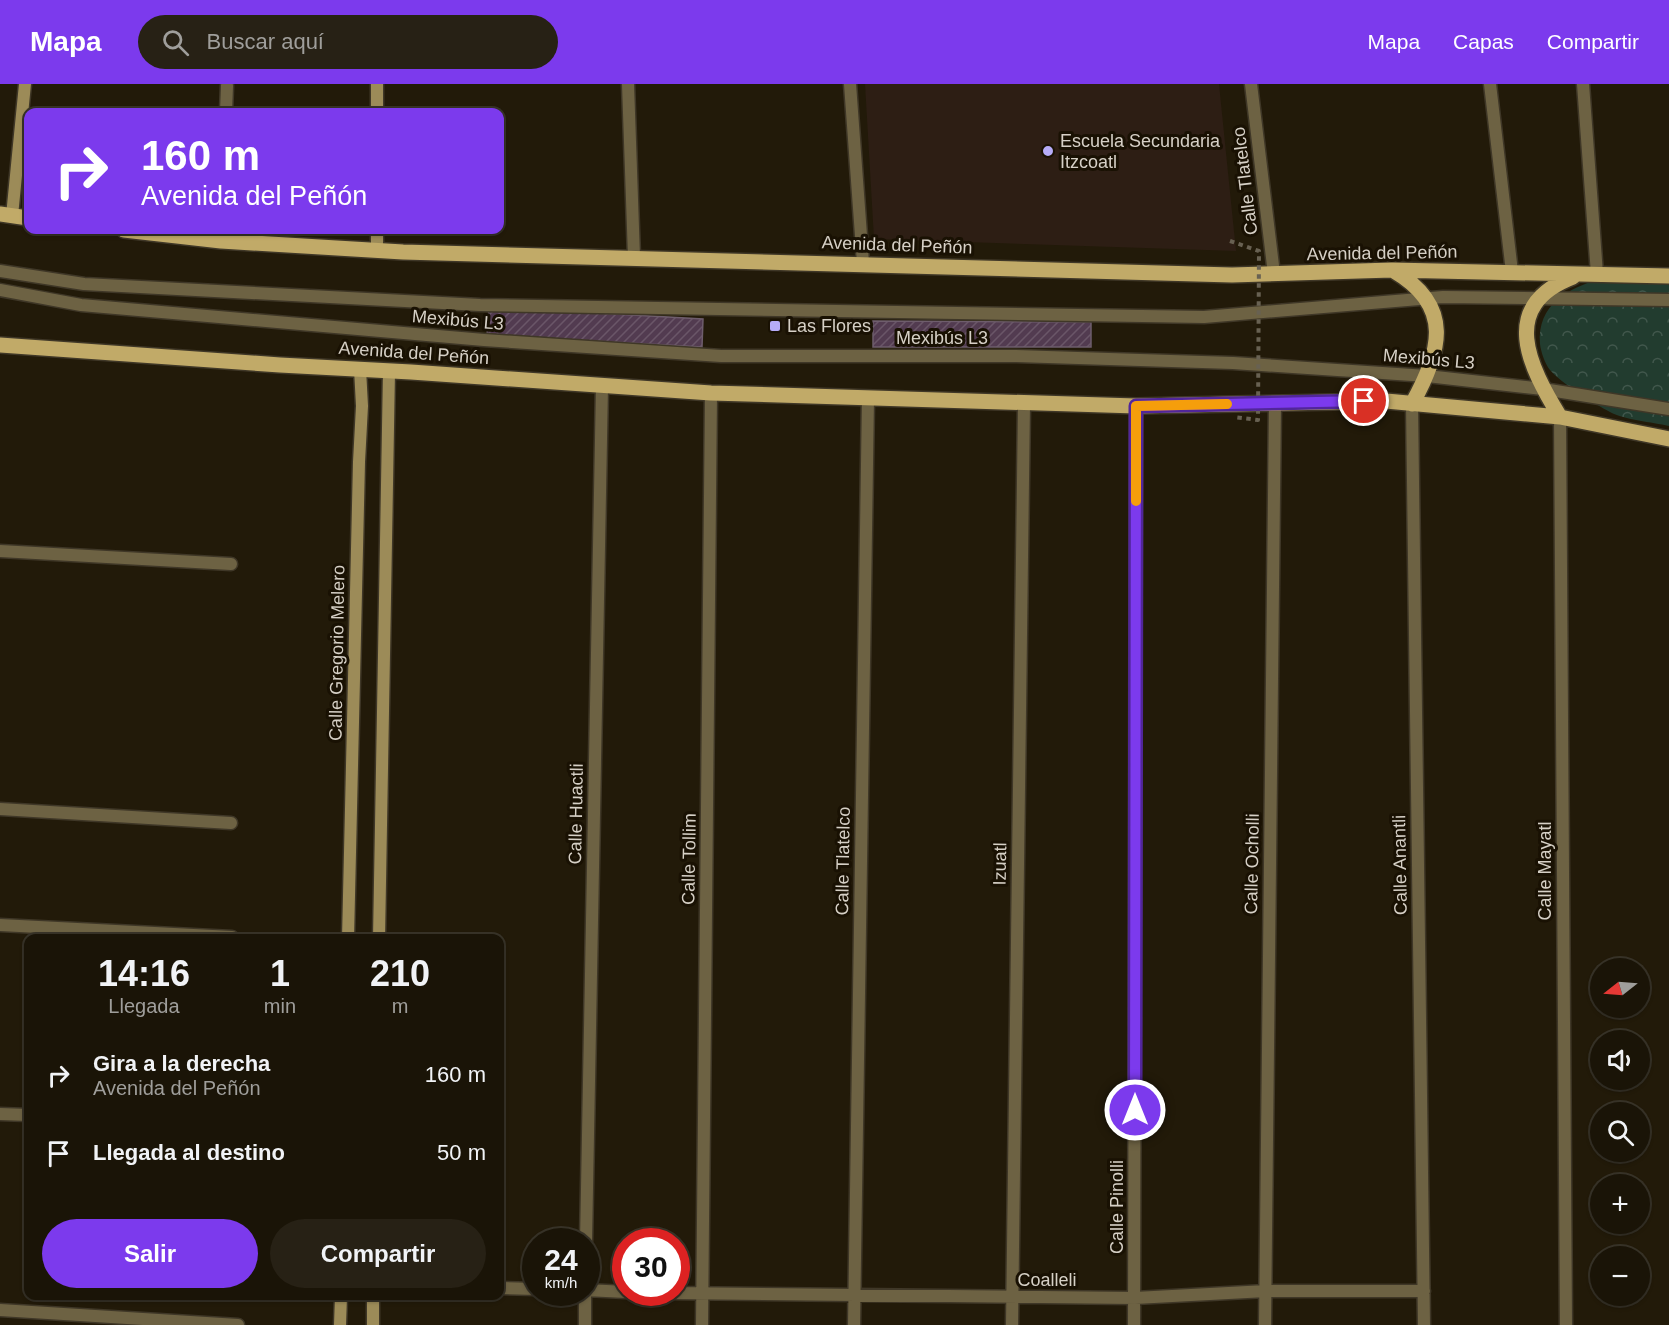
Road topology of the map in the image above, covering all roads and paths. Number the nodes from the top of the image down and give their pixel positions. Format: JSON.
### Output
{"nodes":[{"id":1,"x":25,"y":84,"type":"edge"},
{"id":2,"x":377,"y":84,"type":"edge"},
{"id":3,"x":628,"y":84,"type":"edge"},
{"id":4,"x":850,"y":84,"type":"edge"},
{"id":5,"x":1251,"y":84,"type":"edge"},
{"id":6,"x":1490,"y":84,"type":"edge"},
{"id":7,"x":1583,"y":84,"type":"edge"},
{"id":8,"x":227,"y":86,"type":"dead end"},
{"id":9,"x":226,"y":108,"type":"edge"},
{"id":10,"x":377,"y":108,"type":"edge"},
{"id":11,"x":6,"y":215,"type":"edge"},
{"id":12,"x":24,"y":217,"type":"edge"},
{"id":13,"x":202,"y":234,"type":"edge"},
{"id":14,"x":377,"y":234,"type":"edge"},
{"id":15,"x":221,"y":235,"type":"edge"},
{"id":16,"x":1230,"y":242,"type":"dead end"},
{"id":17,"x":377,"y":250,"type":"junction"},
{"id":18,"x":633,"y":257,"type":"junction"},
{"id":19,"x":863,"y":263,"type":"junction"},
{"id":20,"x":1392,"y":270,"type":"junction"},
{"id":21,"x":0,"y":271,"type":"edge"},
{"id":22,"x":1512,"y":272,"type":"junction"},
{"id":23,"x":1274,"y":274,"type":"junction"},
{"id":24,"x":1597,"y":274,"type":"junction"},
{"id":25,"x":1669,"y":276,"type":"edge"},
{"id":26,"x":0,"y":290,"type":"edge"},
{"id":27,"x":1538,"y":298,"type":"junction"},
{"id":28,"x":1427,"y":299,"type":"junction"},
{"id":29,"x":1669,"y":300,"type":"edge"},
{"id":30,"x":0,"y":345,"type":"edge"},
{"id":31,"x":360,"y":369,"type":"junction"},
{"id":32,"x":388,"y":371,"type":"junction"},
{"id":33,"x":1427,"y":376,"type":"junction"},
{"id":34,"x":602,"y":386,"type":"junction"},
{"id":35,"x":1543,"y":389,"type":"junction"},
{"id":36,"x":711,"y":393,"type":"junction"},
{"id":37,"x":868,"y":398,"type":"junction"},
{"id":38,"x":1406,"y":403,"type":"junction"},
{"id":39,"x":1024,"y":404,"type":"junction"},
{"id":40,"x":1275,"y":404,"type":"junction"},
{"id":41,"x":1136,"y":406,"type":"junction"},
{"id":42,"x":1669,"y":409,"type":"edge"},
{"id":43,"x":1234,"y":417,"type":"dead end"},
{"id":44,"x":1560,"y":417,"type":"junction"},
{"id":45,"x":1669,"y":440,"type":"edge"},
{"id":46,"x":0,"y":551,"type":"edge"},
{"id":47,"x":231,"y":564,"type":"dead end"},
{"id":48,"x":0,"y":809,"type":"edge"},
{"id":49,"x":231,"y":823,"type":"dead end"},
{"id":50,"x":0,"y":925,"type":"edge"},
{"id":51,"x":174,"y":934,"type":"edge"},
{"id":52,"x":348,"y":934,"type":"edge"},
{"id":53,"x":379,"y":934,"type":"edge"},
{"id":54,"x":0,"y":1114,"type":"edge"},
{"id":55,"x":24,"y":1115,"type":"edge"},
{"id":56,"x":586,"y":1228,"type":"edge"},
{"id":57,"x":504,"y":1288,"type":"edge"},
{"id":58,"x":522,"y":1289,"type":"edge"},
{"id":59,"x":1424,"y":1291,"type":"junction"},
{"id":60,"x":1266,"y":1292,"type":"junction"},
{"id":61,"x":690,"y":1294,"type":"edge"},
{"id":62,"x":702,"y":1294,"type":"junction"},
{"id":63,"x":854,"y":1296,"type":"junction"},
{"id":64,"x":1012,"y":1298,"type":"junction"},
{"id":65,"x":1135,"y":1298,"type":"junction"},
{"id":66,"x":341,"y":1300,"type":"edge"},
{"id":67,"x":373,"y":1300,"type":"edge"},
{"id":68,"x":586,"y":1306,"type":"edge"},
{"id":69,"x":0,"y":1310,"type":"edge"},
{"id":70,"x":238,"y":1325,"type":"edge"},
{"id":71,"x":340,"y":1325,"type":"edge"},
{"id":72,"x":373,"y":1325,"type":"edge"},
{"id":73,"x":585,"y":1325,"type":"edge"},
{"id":74,"x":702,"y":1325,"type":"edge"},
{"id":75,"x":854,"y":1325,"type":"edge"},
{"id":76,"x":1012,"y":1325,"type":"edge"},
{"id":77,"x":1134,"y":1325,"type":"edge"},
{"id":78,"x":1265,"y":1325,"type":"edge"},
{"id":79,"x":1424,"y":1325,"type":"edge"},
{"id":80,"x":1566,"y":1325,"type":"edge"}],
"edges":[{"from":1,"to":11,"type":"main road"},
{"from":2,"to":10,"type":"main road"},
{"from":3,"to":18,"type":"street"},
{"from":4,"to":19,"type":"street"},
{"from":5,"to":23,"type":"street","name":"Calle Tlatelco"},
{"from":6,"to":22,"type":"street"},
{"from":7,"to":24,"type":"street"},
{"from":8,"to":9,"type":"street"},
{"from":11,"to":12,"type":"main road"},
{"from":13,"to":15,"type":"main road","name":"Avenida del Peñón"},
{"from":14,"to":17,"type":"main road"},
{"from":15,"to":17,"type":"main road","name":"Avenida del Peñón"},
{"from":16,"to":43,"type":"path","bridge":true},
{"from":17,"to":18,"type":"main road","name":"Avenida del Peñón"},
{"from":18,"to":19,"type":"main road","name":"Avenida del Peñón"},
{"from":19,"to":23,"type":"main road","name":"Avenida del Peñón"},
{"from":20,"to":22,"type":"main road","name":"Avenida del Peñón"},
{"from":20,"to":23,"type":"main road","name":"Avenida del Peñón"},
{"from":20,"to":28,"type":"main road"},
{"from":21,"to":28,"type":"street","name":"Mexibús L3"},
{"from":22,"to":24,"type":"main road","name":"Avenida del Peñón"},
{"from":24,"to":25,"type":"main road","name":"Avenida del Peñón"},
{"from":24,"to":27,"type":"main road"},
{"from":26,"to":33,"type":"street","name":"Mexibús L3"},
{"from":27,"to":28,"type":"street","name":"Mexibús L3"},
{"from":27,"to":29,"type":"street","name":"Mexibús L3"},
{"from":27,"to":35,"type":"main road"},
{"from":28,"to":33,"type":"main road"},
{"from":30,"to":31,"type":"main road","name":"Avenida del Peñón"},
{"from":31,"to":32,"type":"main road","name":"Avenida del Peñón"},
{"from":31,"to":52,"type":"main road","name":"Calle Gregorio Melero"},
{"from":32,"to":34,"type":"main road","name":"Avenida del Peñón"},
{"from":32,"to":53,"type":"main road"},
{"from":33,"to":35,"type":"street","name":"Mexibús L3"},
{"from":33,"to":38,"type":"main road"},
{"from":34,"to":36,"type":"main road","name":"Avenida del Peñón"},
{"from":34,"to":56,"type":"street","name":"Calle Huactli"},
{"from":35,"to":42,"type":"street","name":"Mexibús L3"},
{"from":35,"to":44,"type":"main road"},
{"from":36,"to":37,"type":"main road","name":"Avenida del Peñón"},
{"from":36,"to":62,"type":"street","name":"Calle Tollim"},
{"from":37,"to":39,"type":"main road","name":"Avenida del Peñón"},
{"from":37,"to":63,"type":"street","name":"Calle Tlatelco"},
{"from":38,"to":40,"type":"main road","name":"Avenida del Peñón"},
{"from":38,"to":44,"type":"main road","name":"Avenida del Peñón"},
{"from":38,"to":59,"type":"street","name":"Calle Anantli"},
{"from":39,"to":41,"type":"main road","name":"Avenida del Peñón"},
{"from":39,"to":64,"type":"street","name":"Izuatl"},
{"from":40,"to":41,"type":"main road","name":"Avenida del Peñón"},
{"from":40,"to":60,"type":"street","name":"Calle Ocholli"},
{"from":41,"to":65,"type":"street","name":"Calle Pinolli"},
{"from":44,"to":45,"type":"main road","name":"Avenida del Peñón"},
{"from":44,"to":80,"type":"street","name":"Calle Mayatl"},
{"from":46,"to":47,"type":"street"},
{"from":48,"to":49,"type":"street"},
{"from":50,"to":51,"type":"street"},
{"from":54,"to":55,"type":"street"},
{"from":57,"to":58,"type":"street"},
{"from":59,"to":60,"type":"street","name":"Coalleli"},
{"from":59,"to":79,"type":"street","name":"Calle Anantli"},
{"from":60,"to":65,"type":"street","name":"Coalleli"},
{"from":60,"to":78,"type":"street","name":"Calle Ocholli"},
{"from":61,"to":62,"type":"street","name":"Coalleli"},
{"from":62,"to":63,"type":"street","name":"Coalleli"},
{"from":62,"to":74,"type":"street","name":"Calle Tollim"},
{"from":63,"to":64,"type":"street","name":"Coalleli"},
{"from":63,"to":75,"type":"street","name":"Calle Tlatelco"},
{"from":64,"to":65,"type":"street","name":"Coalleli"},
{"from":64,"to":76,"type":"street","name":"Izuatl"},
{"from":65,"to":77,"type":"street","name":"Calle Pinolli"},
{"from":66,"to":71,"type":"main road"},
{"from":67,"to":72,"type":"main road"},
{"from":68,"to":73,"type":"street"},
{"from":69,"to":70,"type":"street"}]}
